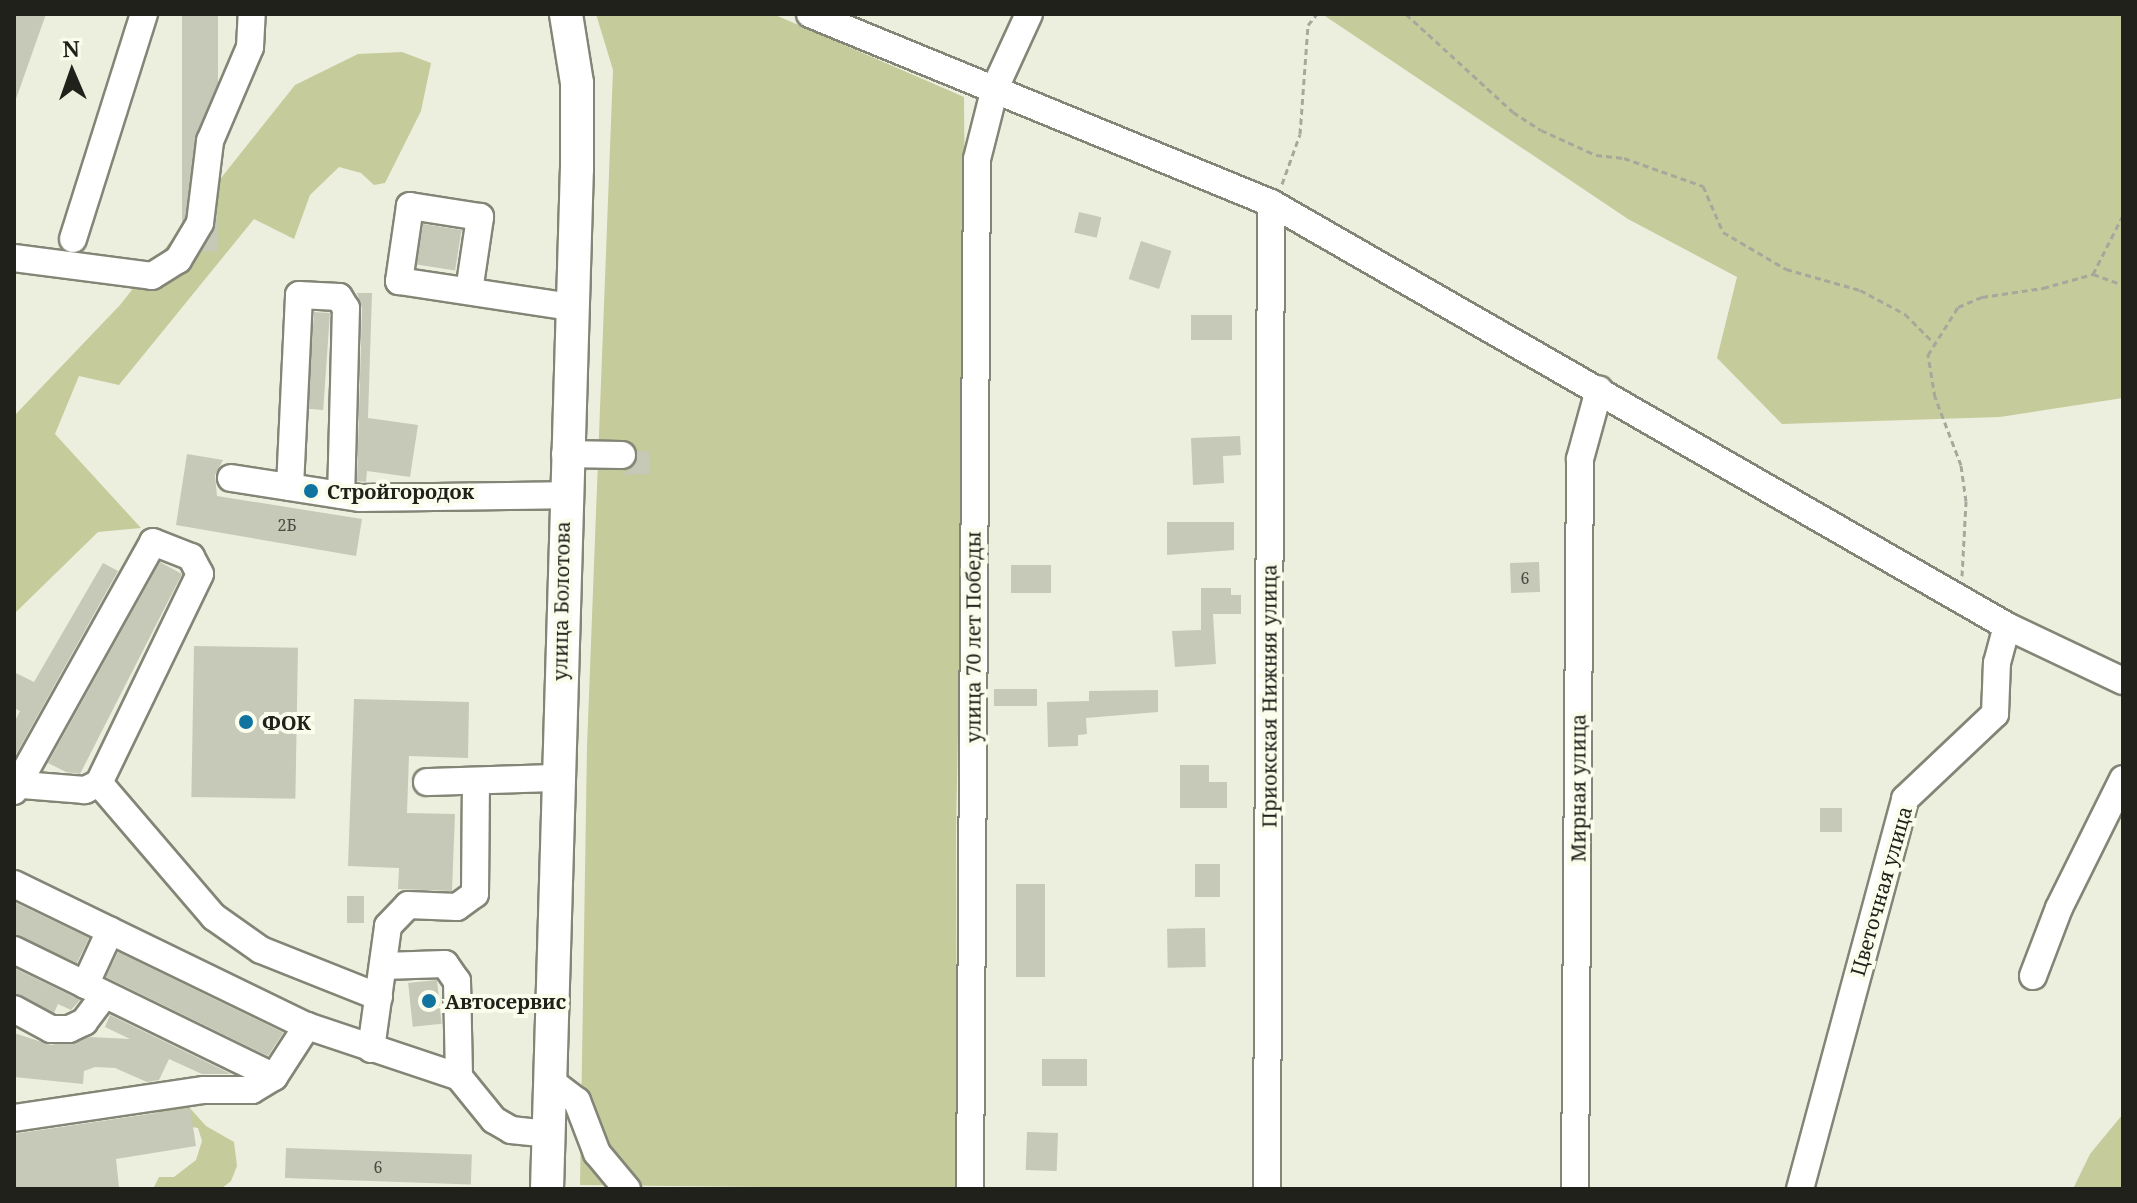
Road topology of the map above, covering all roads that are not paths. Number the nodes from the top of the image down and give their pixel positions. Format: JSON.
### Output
{"nodes":[{"id":1,"x":144,"y":14,"type":"edge"},
{"id":2,"x":252,"y":14,"type":"edge"},
{"id":3,"x":566,"y":14,"type":"edge"},
{"id":4,"x":810,"y":14,"type":"edge"},
{"id":5,"x":1029,"y":14,"type":"edge"},
{"id":6,"x":995,"y":88,"type":"junction"},
{"id":7,"x":1271,"y":203,"type":"junction"},
{"id":8,"x":73,"y":239,"type":"dead end"},
{"id":9,"x":14,"y":258,"type":"edge"},
{"id":10,"x":469,"y":291,"type":"dead end"},
{"id":11,"x":570,"y":307,"type":"junction"},
{"id":12,"x":1599,"y":390,"type":"junction"},
{"id":13,"x":565,"y":454,"type":"junction"},
{"id":14,"x":622,"y":455,"type":"dead end"},
{"id":15,"x":231,"y":478,"type":"dead end"},
{"id":16,"x":290,"y":487,"type":"junction"},
{"id":17,"x":341,"y":495,"type":"junction"},
{"id":18,"x":564,"y":495,"type":"junction"},
{"id":19,"x":2007,"y":626,"type":"junction"},
{"id":20,"x":2123,"y":681,"type":"edge"},
{"id":21,"x":556,"y":778,"type":"junction"},
{"id":22,"x":2123,"y":781,"type":"edge"},
{"id":23,"x":427,"y":782,"type":"dead end"},
{"id":24,"x":476,"y":782,"type":"junction"},
{"id":25,"x":99,"y":783,"type":"junction"},
{"id":26,"x":18,"y":788,"type":"edge"},
{"id":27,"x":14,"y":884,"type":"edge"},
{"id":28,"x":110,"y":931,"type":"junction"},
{"id":29,"x":14,"y":950,"type":"edge"},
{"id":30,"x":383,"y":966,"type":"junction"},
{"id":31,"x":2033,"y":976,"type":"dead end"},
{"id":32,"x":94,"y":990,"type":"junction"},
{"id":33,"x":379,"y":997,"type":"junction"},
{"id":34,"x":14,"y":1009,"type":"edge"},
{"id":35,"x":307,"y":1026,"type":"junction"},
{"id":36,"x":371,"y":1049,"type":"junction"},
{"id":37,"x":274,"y":1077,"type":"junction"},
{"id":38,"x":459,"y":1077,"type":"junction"},
{"id":39,"x":549,"y":1080,"type":"junction"},
{"id":40,"x":14,"y":1118,"type":"edge"},
{"id":41,"x":548,"y":1134,"type":"junction"},
{"id":42,"x":547,"y":1189,"type":"edge"},
{"id":43,"x":627,"y":1189,"type":"edge"},
{"id":44,"x":970,"y":1189,"type":"edge"},
{"id":45,"x":1267,"y":1189,"type":"edge"},
{"id":46,"x":1575,"y":1189,"type":"edge"},
{"id":47,"x":1800,"y":1189,"type":"edge"}],
"edges":[{"from":1,"to":8,"type":"street"},
{"from":2,"to":9,"type":"street"},
{"from":3,"to":11,"type":"main road","name":"улица Болотова"},
{"from":4,"to":6,"type":"street"},
{"from":5,"to":6,"type":"street","name":"улица 70 лет Победы"},
{"from":6,"to":7,"type":"street"},
{"from":6,"to":44,"type":"street","name":"улица 70 лет Победы"},
{"from":7,"to":12,"type":"street"},
{"from":7,"to":45,"type":"street","name":"Приокская Нижняя улица"},
{"from":10,"to":11,"type":"street"},
{"from":11,"to":13,"type":"main road","name":"улица Болотова"},
{"from":12,"to":19,"type":"street"},
{"from":12,"to":46,"type":"street","name":"Мирная улица"},
{"from":13,"to":14,"type":"street"},
{"from":13,"to":18,"type":"main road","name":"улица Болотова"},
{"from":15,"to":16,"type":"street"},
{"from":16,"to":17,"type":"street"},
{"from":16,"to":17,"type":"street"},
{"from":17,"to":18,"type":"street"},
{"from":18,"to":21,"type":"main road","name":"улица Болотова"},
{"from":19,"to":20,"type":"street"},
{"from":19,"to":47,"type":"street","name":"Цветочная улица"},
{"from":21,"to":24,"type":"street"},
{"from":21,"to":39,"type":"main road","name":"улица Болотова"},
{"from":22,"to":31,"type":"street"},
{"from":23,"to":24,"type":"street"},
{"from":24,"to":30,"type":"street"},
{"from":25,"to":26,"type":"street"},
{"from":25,"to":26,"type":"street"},
{"from":25,"to":33,"type":"street"},
{"from":27,"to":28,"type":"street"},
{"from":28,"to":32,"type":"street"},
{"from":28,"to":35,"type":"street"},
{"from":29,"to":32,"type":"street"},
{"from":30,"to":33,"type":"street"},
{"from":30,"to":38,"type":"street"},
{"from":32,"to":34,"type":"street"},
{"from":32,"to":37,"type":"street"},
{"from":33,"to":36,"type":"street"},
{"from":35,"to":36,"type":"street"},
{"from":35,"to":37,"type":"street"},
{"from":36,"to":38,"type":"street"},
{"from":37,"to":40,"type":"street"},
{"from":38,"to":41,"type":"street"},
{"from":39,"to":41,"type":"main road","name":"улица Болотова"},
{"from":39,"to":43,"type":"street"},
{"from":41,"to":42,"type":"main road","name":"улица Болотова"}]}
